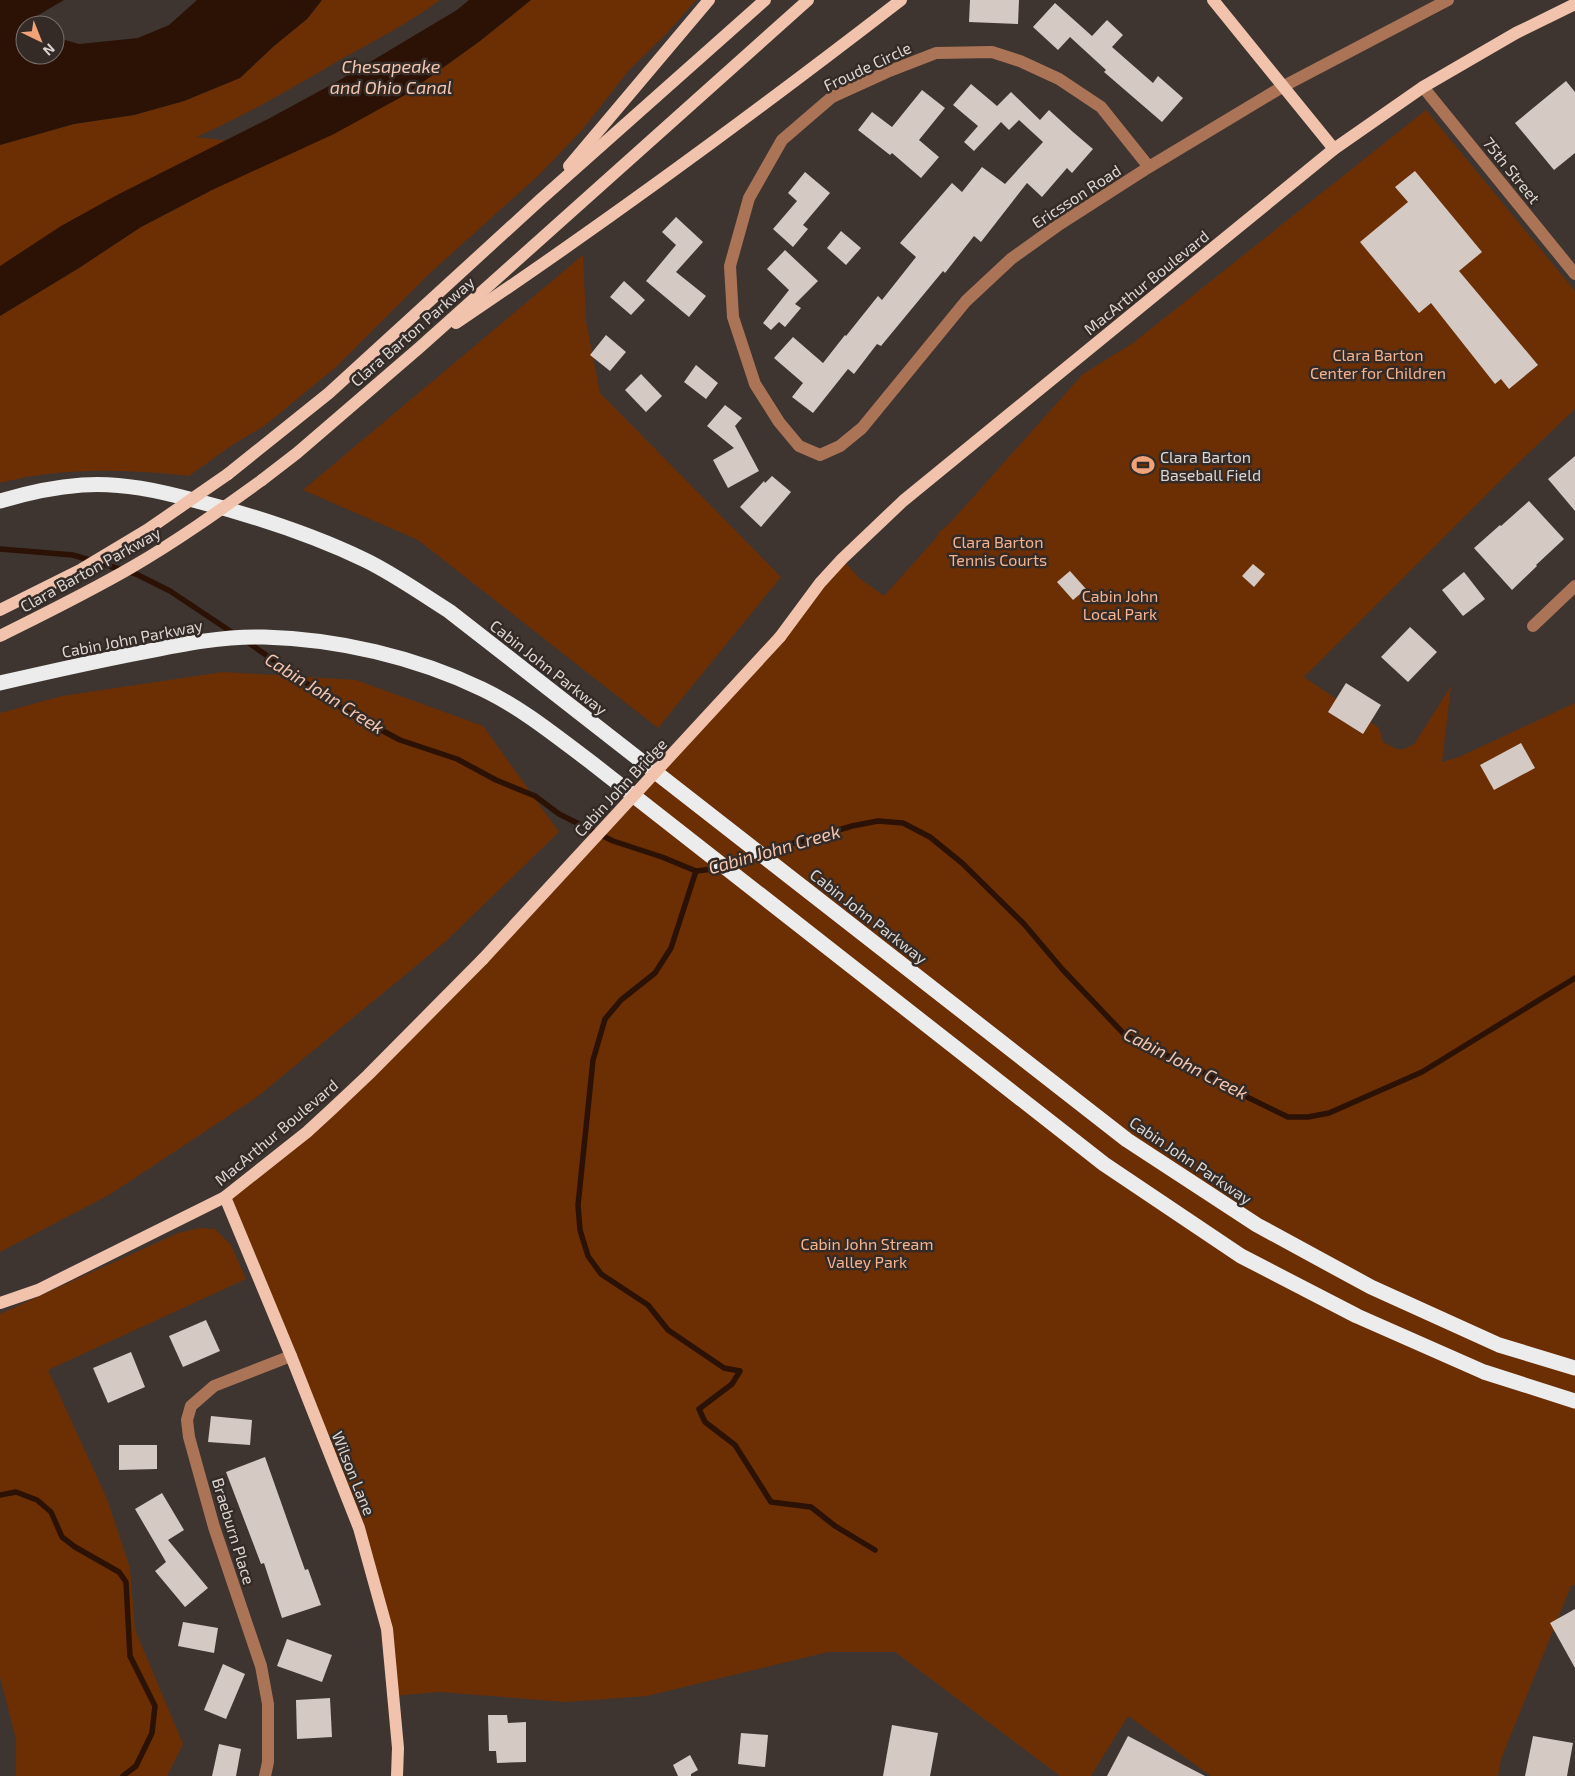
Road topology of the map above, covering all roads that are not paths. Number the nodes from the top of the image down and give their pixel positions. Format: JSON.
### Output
{"nodes":[{"id":1,"x":709,"y":0,"type":"edge"},
{"id":2,"x":766,"y":0,"type":"edge"},
{"id":3,"x":808,"y":0,"type":"edge"},
{"id":4,"x":901,"y":0,"type":"edge"},
{"id":5,"x":1213,"y":0,"type":"edge"},
{"id":6,"x":1448,"y":0,"type":"edge"},
{"id":7,"x":1575,"y":4,"type":"edge"},
{"id":8,"x":1282,"y":86,"type":"junction"},
{"id":9,"x":1423,"y":87,"type":"junction"},
{"id":10,"x":1334,"y":150,"type":"junction"},
{"id":11,"x":1149,"y":167,"type":"junction"},
{"id":12,"x":540,"y":200,"type":"junction"},
{"id":13,"x":1575,"y":274,"type":"edge"},
{"id":14,"x":418,"y":348,"type":"junction"},
{"id":15,"x":779,"y":422,"type":"joint"},
{"id":16,"x":0,"y":501,"type":"edge"},
{"id":17,"x":1575,"y":586,"type":"edge"},
{"id":18,"x":0,"y":610,"type":"edge"},
{"id":19,"x":1533,"y":626,"type":"dead end"},
{"id":20,"x":0,"y":636,"type":"edge"},
{"id":21,"x":780,"y":637,"type":"joint"},
{"id":22,"x":0,"y":683,"type":"edge"},
{"id":23,"x":484,"y":959,"type":"joint"},
{"id":24,"x":225,"y":1197,"type":"junction"},
{"id":25,"x":0,"y":1303,"type":"edge"},
{"id":26,"x":291,"y":1356,"type":"junction"},
{"id":27,"x":1575,"y":1368,"type":"edge"},
{"id":28,"x":1575,"y":1401,"type":"edge"},
{"id":29,"x":265,"y":1776,"type":"edge"},
{"id":30,"x":396,"y":1776,"type":"edge"}],
"edges":[{"from":1,"to":12,"type":"main road"},
{"from":2,"to":12,"type":"main road","name":"Clara Barton Parkway"},
{"from":3,"to":14,"type":"main road","name":"Clara Barton Parkway"},
{"from":4,"to":14,"type":"main road"},
{"from":5,"to":8,"type":"main road"},
{"from":6,"to":8,"type":"street","name":"Ericsson Road"},
{"from":7,"to":9,"type":"main road","name":"MacArthur Boulevard"},
{"from":8,"to":10,"type":"main road"},
{"from":8,"to":11,"type":"street","name":"Ericsson Road"},
{"from":9,"to":10,"type":"main road","name":"MacArthur Boulevard"},
{"from":9,"to":13,"type":"street","name":"75th Street"},
{"from":10,"to":21,"type":"main road","name":"MacArthur Boulevard"},
{"from":11,"to":15,"type":"street","name":"Ericsson Road"},
{"from":11,"to":15,"type":"street","name":"Froude Circle"},
{"from":12,"to":18,"type":"main road","name":"Clara Barton Parkway","bridge":true},
{"from":14,"to":20,"type":"main road","name":"Clara Barton Parkway","bridge":true},
{"from":16,"to":27,"type":"highway","name":"Cabin John Parkway"},
{"from":17,"to":19,"type":"street"},
{"from":21,"to":23,"type":"main road","name":"Cabin John Bridge","bridge":true},
{"from":22,"to":28,"type":"highway","name":"Cabin John Parkway"},
{"from":23,"to":24,"type":"main road","name":"MacArthur Boulevard"},
{"from":24,"to":25,"type":"main road","name":"MacArthur Boulevard"},
{"from":24,"to":26,"type":"main road","name":"Wilson Lane"},
{"from":26,"to":29,"type":"street","name":"Braeburn Place"},
{"from":26,"to":30,"type":"main road","name":"Wilson Lane"}]}
